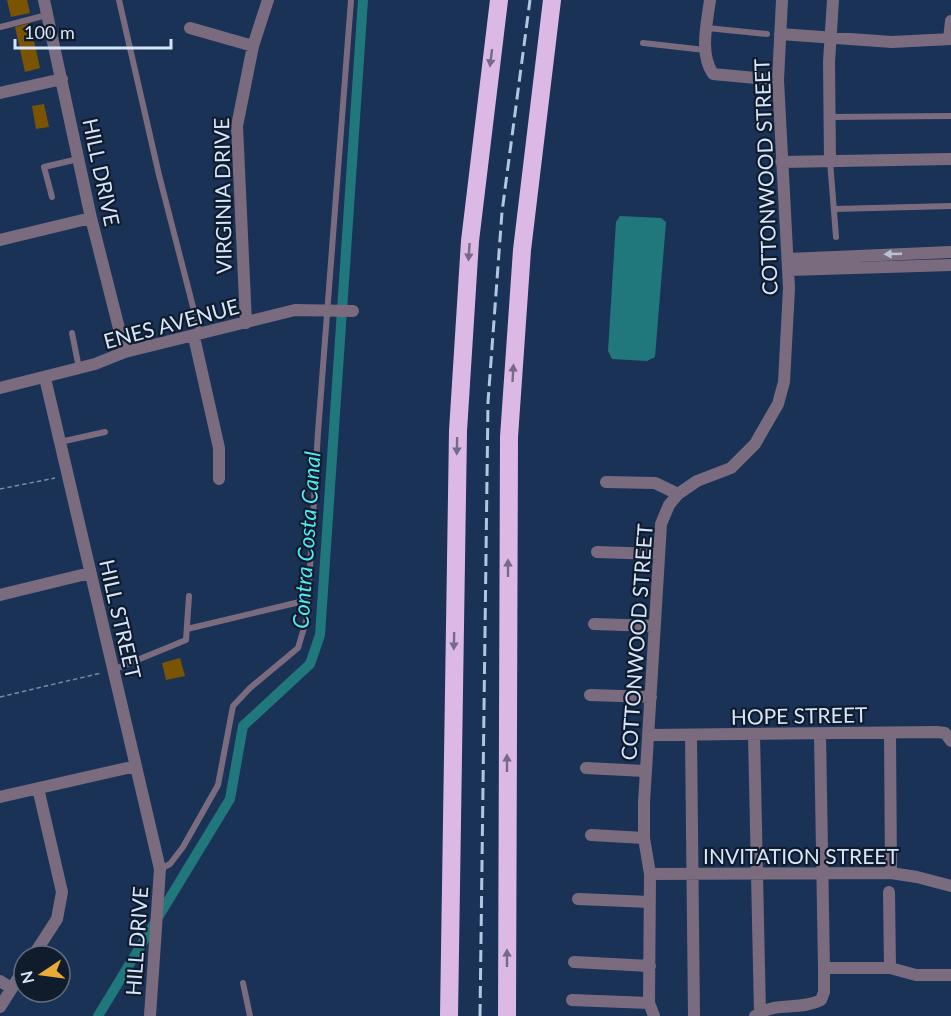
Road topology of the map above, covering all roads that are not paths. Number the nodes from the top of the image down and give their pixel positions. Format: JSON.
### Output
{"nodes":[{"id":1,"x":44,"y":0,"type":"edge"},
{"id":2,"x":119,"y":0,"type":"edge"},
{"id":3,"x":268,"y":0,"type":"edge"},
{"id":4,"x":351,"y":0,"type":"edge"},
{"id":5,"x":499,"y":0,"type":"edge"},
{"id":6,"x":552,"y":0,"type":"edge"},
{"id":7,"x":710,"y":0,"type":"edge"},
{"id":8,"x":783,"y":0,"type":"edge"},
{"id":9,"x":833,"y":0,"type":"edge"},
{"id":10,"x":47,"y":15,"type":"junction"},
{"id":11,"x":951,"y":21,"type":"edge"},
{"id":12,"x":0,"y":27,"type":"edge"},
{"id":13,"x":190,"y":28,"type":"dead end"},
{"id":14,"x":707,"y":28,"type":"junction"},
{"id":15,"x":767,"y":34,"type":"dead end"},
{"id":16,"x":780,"y":34,"type":"junction"},
{"id":17,"x":950,"y":39,"type":"edge"},
{"id":18,"x":830,"y":40,"type":"junction"},
{"id":19,"x":643,"y":43,"type":"dead end"},
{"id":20,"x":253,"y":46,"type":"junction"},
{"id":21,"x":705,"y":50,"type":"junction"},
{"id":22,"x":62,"y":79,"type":"junction"},
{"id":23,"x":778,"y":80,"type":"junction"},
{"id":24,"x":0,"y":93,"type":"edge"},
{"id":25,"x":951,"y":116,"type":"edge"},
{"id":26,"x":829,"y":117,"type":"junction"},
{"id":27,"x":79,"y":159,"type":"junction"},
{"id":28,"x":951,"y":159,"type":"edge"},
{"id":29,"x":830,"y":161,"type":"junction"},
{"id":30,"x":781,"y":162,"type":"junction"},
{"id":31,"x":52,"y":197,"type":"dead end"},
{"id":32,"x":951,"y":206,"type":"edge"},
{"id":33,"x":834,"y":209,"type":"junction"},
{"id":34,"x":92,"y":218,"type":"junction"},
{"id":35,"x":836,"y":237,"type":"dead end"},
{"id":36,"x":0,"y":240,"type":"edge"},
{"id":37,"x":951,"y":252,"type":"edge"},
{"id":38,"x":789,"y":264,"type":"junction"},
{"id":39,"x":951,"y":265,"type":"edge"},
{"id":40,"x":327,"y":309,"type":"junction"},
{"id":41,"x":353,"y":311,"type":"dead end"},
{"id":42,"x":246,"y":323,"type":"junction"},
{"id":43,"x":72,"y":333,"type":"dead end"},
{"id":44,"x":197,"y":336,"type":"junction"},
{"id":45,"x":125,"y":352,"type":"junction"},
{"id":46,"x":80,"y":368,"type":"junction"},
{"id":47,"x":45,"y":378,"type":"junction"},
{"id":48,"x":0,"y":388,"type":"edge"},
{"id":49,"x":105,"y":432,"type":"dead end"},
{"id":50,"x":60,"y":442,"type":"junction"},
{"id":51,"x":219,"y":480,"type":"dead end"},
{"id":52,"x":606,"y":482,"type":"dead end"},
{"id":53,"x":678,"y":494,"type":"junction"},
{"id":54,"x":597,"y":552,"type":"dead end"},
{"id":55,"x":658,"y":554,"type":"junction"},
{"id":56,"x":90,"y":573,"type":"junction"},
{"id":57,"x":0,"y":595,"type":"edge"},
{"id":58,"x":189,"y":596,"type":"dead end"},
{"id":59,"x":308,"y":600,"type":"junction"},
{"id":60,"x":594,"y":624,"type":"dead end"},
{"id":61,"x":654,"y":626,"type":"junction"},
{"id":62,"x":187,"y":629,"type":"junction"},
{"id":63,"x":113,"y":670,"type":"junction"},
{"id":64,"x":590,"y":695,"type":"dead end"},
{"id":65,"x":651,"y":697,"type":"junction"},
{"id":66,"x":890,"y":733,"type":"junction"},
{"id":67,"x":754,"y":734,"type":"junction"},
{"id":68,"x":820,"y":734,"type":"junction"},
{"id":69,"x":649,"y":735,"type":"junction"},
{"id":70,"x":691,"y":735,"type":"junction"},
{"id":71,"x":950,"y":738,"type":"edge"},
{"id":72,"x":136,"y":766,"type":"junction"},
{"id":73,"x":586,"y":768,"type":"dead end"},
{"id":74,"x":645,"y":771,"type":"junction"},
{"id":75,"x":38,"y":788,"type":"junction"},
{"id":76,"x":0,"y":797,"type":"edge"},
{"id":77,"x":591,"y":835,"type":"dead end"},
{"id":78,"x":644,"y":838,"type":"junction"},
{"id":79,"x":160,"y":869,"type":"junction"},
{"id":80,"x":757,"y":873,"type":"junction"},
{"id":81,"x":891,"y":873,"type":"junction"},
{"id":82,"x":650,"y":874,"type":"junction"},
{"id":83,"x":692,"y":874,"type":"junction"},
{"id":84,"x":823,"y":874,"type":"junction"},
{"id":85,"x":951,"y":886,"type":"edge"},
{"id":86,"x":889,"y":892,"type":"dead end"},
{"id":87,"x":578,"y":899,"type":"dead end"},
{"id":88,"x":650,"y":902,"type":"junction"},
{"id":89,"x":41,"y":944,"type":"edge"},
{"id":90,"x":574,"y":962,"type":"dead end"},
{"id":91,"x":650,"y":966,"type":"junction"},
{"id":92,"x":824,"y":968,"type":"junction"},
{"id":93,"x":890,"y":968,"type":"junction"},
{"id":94,"x":951,"y":975,"type":"edge"},
{"id":95,"x":0,"y":981,"type":"edge"},
{"id":96,"x":243,"y":983,"type":"dead end"},
{"id":97,"x":11,"y":988,"type":"joint"},
{"id":98,"x":572,"y":1000,"type":"dead end"},
{"id":99,"x":649,"y":1003,"type":"junction"},
{"id":100,"x":0,"y":1007,"type":"edge"},
{"id":101,"x":757,"y":1014,"type":"edge"},
{"id":102,"x":150,"y":1016,"type":"edge"},
{"id":103,"x":250,"y":1016,"type":"edge"},
{"id":104,"x":449,"y":1016,"type":"edge"},
{"id":105,"x":507,"y":1016,"type":"edge"},
{"id":106,"x":654,"y":1016,"type":"edge"},
{"id":107,"x":694,"y":1016,"type":"edge"}],
"edges":[{"from":1,"to":10,"type":"street","name":"HILL DRIVE"},
{"from":2,"to":44,"type":"lane"},
{"from":3,"to":20,"type":"street","name":"VIRGINIA DRIVE"},
{"from":4,"to":40,"type":"lane"},
{"from":5,"to":104,"type":"highway","one_way":true},
{"from":105,"to":6,"type":"highway","one_way":true},
{"from":7,"to":14,"type":"street"},
{"from":8,"to":16,"type":"street","name":"COTTONWOOD STREET"},
{"from":9,"to":18,"type":"street"},
{"from":10,"to":12,"type":"lane"},
{"from":10,"to":22,"type":"street","name":"HILL DRIVE"},
{"from":11,"to":17,"type":"street"},
{"from":13,"to":20,"type":"street"},
{"from":14,"to":15,"type":"lane"},
{"from":14,"to":21,"type":"street"},
{"from":16,"to":18,"type":"street"},
{"from":16,"to":23,"type":"street","name":"COTTONWOOD STREET"},
{"from":17,"to":18,"type":"street"},
{"from":18,"to":26,"type":"street"},
{"from":19,"to":21,"type":"lane"},
{"from":20,"to":42,"type":"street","name":"VIRGINIA DRIVE"},
{"from":21,"to":23,"type":"street"},
{"from":22,"to":24,"type":"street"},
{"from":22,"to":27,"type":"street","name":"HILL DRIVE"},
{"from":23,"to":30,"type":"street","name":"COTTONWOOD STREET"},
{"from":25,"to":26,"type":"lane"},
{"from":26,"to":29,"type":"street"},
{"from":27,"to":31,"type":"lane"},
{"from":27,"to":34,"type":"street","name":"HILL DRIVE"},
{"from":28,"to":29,"type":"street"},
{"from":29,"to":30,"type":"street"},
{"from":29,"to":33,"type":"lane"},
{"from":30,"to":38,"type":"street","name":"COTTONWOOD STREET"},
{"from":32,"to":33,"type":"lane"},
{"from":33,"to":35,"type":"lane"},
{"from":34,"to":36,"type":"street"},
{"from":34,"to":45,"type":"street","name":"HILL DRIVE"},
{"from":37,"to":38,"type":"street","one_way":true},
{"from":38,"to":39,"type":"street"},
{"from":38,"to":53,"type":"street","name":"COTTONWOOD STREET"},
{"from":40,"to":41,"type":"street","name":"ENES AVENUE"},
{"from":40,"to":42,"type":"street","name":"ENES AVENUE"},
{"from":40,"to":59,"type":"lane"},
{"from":42,"to":44,"type":"street","name":"ENES AVENUE"},
{"from":43,"to":46,"type":"lane"},
{"from":44,"to":45,"type":"street","name":"ENES AVENUE"},
{"from":44,"to":51,"type":"street"},
{"from":45,"to":46,"type":"street","name":"ENES AVENUE"},
{"from":46,"to":47,"type":"street","name":"ENES AVENUE"},
{"from":47,"to":48,"type":"street","name":"ENES AVENUE"},
{"from":47,"to":50,"type":"street","name":"HILL STREET"},
{"from":49,"to":50,"type":"lane"},
{"from":50,"to":56,"type":"street","name":"HILL STREET"},
{"from":52,"to":53,"type":"street"},
{"from":53,"to":55,"type":"street","name":"COTTONWOOD STREET"},
{"from":54,"to":55,"type":"street"},
{"from":55,"to":61,"type":"street","name":"COTTONWOOD STREET"},
{"from":56,"to":57,"type":"street"},
{"from":56,"to":63,"type":"street","name":"HILL STREET"},
{"from":58,"to":62,"type":"lane"},
{"from":59,"to":62,"type":"lane"},
{"from":59,"to":79,"type":"lane"},
{"from":60,"to":61,"type":"street"},
{"from":61,"to":65,"type":"street","name":"COTTONWOOD STREET"},
{"from":62,"to":63,"type":"lane"},
{"from":63,"to":72,"type":"street","name":"HILL STREET"},
{"from":64,"to":65,"type":"street"},
{"from":65,"to":69,"type":"street","name":"COTTONWOOD STREET"},
{"from":66,"to":68,"type":"street","name":"HOPE STREET"},
{"from":66,"to":71,"type":"street","name":"HOPE STREET"},
{"from":66,"to":81,"type":"street"},
{"from":67,"to":68,"type":"street","name":"HOPE STREET"},
{"from":67,"to":70,"type":"street","name":"HOPE STREET"},
{"from":67,"to":80,"type":"street"},
{"from":68,"to":84,"type":"street"},
{"from":69,"to":70,"type":"street","name":"HOPE STREET"},
{"from":69,"to":74,"type":"street","name":"COTTONWOOD STREET"},
{"from":70,"to":83,"type":"street"},
{"from":72,"to":75,"type":"street"},
{"from":72,"to":79,"type":"street","name":"HILL STREET"},
{"from":73,"to":74,"type":"street"},
{"from":74,"to":78,"type":"street","name":"COTTONWOOD STREET"},
{"from":75,"to":76,"type":"street"},
{"from":75,"to":89,"type":"street"},
{"from":77,"to":78,"type":"street"},
{"from":78,"to":82,"type":"street","name":"COTTONWOOD STREET"},
{"from":79,"to":102,"type":"street","name":"HILL DRIVE"},
{"from":80,"to":83,"type":"street","name":"INVITATION STREET"},
{"from":80,"to":84,"type":"street","name":"INVITATION STREET"},
{"from":80,"to":101,"type":"street"},
{"from":81,"to":84,"type":"street","name":"INVITATION STREET"},
{"from":81,"to":85,"type":"street","name":"INVITATION STREET"},
{"from":82,"to":83,"type":"street","name":"INVITATION STREET"},
{"from":82,"to":88,"type":"street","name":"COTTONWOOD STREET"},
{"from":83,"to":107,"type":"street"},
{"from":84,"to":92,"type":"street"},
{"from":86,"to":93,"type":"street"},
{"from":87,"to":88,"type":"street"},
{"from":88,"to":91,"type":"street","name":"COTTONWOOD STREET"},
{"from":90,"to":91,"type":"street"},
{"from":91,"to":99,"type":"street","name":"COTTONWOOD STREET"},
{"from":92,"to":93,"type":"street"},
{"from":92,"to":101,"type":"street"},
{"from":93,"to":94,"type":"street"},
{"from":95,"to":97,"type":"street"},
{"from":96,"to":103,"type":"lane"},
{"from":97,"to":100,"type":"street"},
{"from":98,"to":99,"type":"street"},
{"from":99,"to":106,"type":"street","name":"COTTONWOOD STREET"}]}
